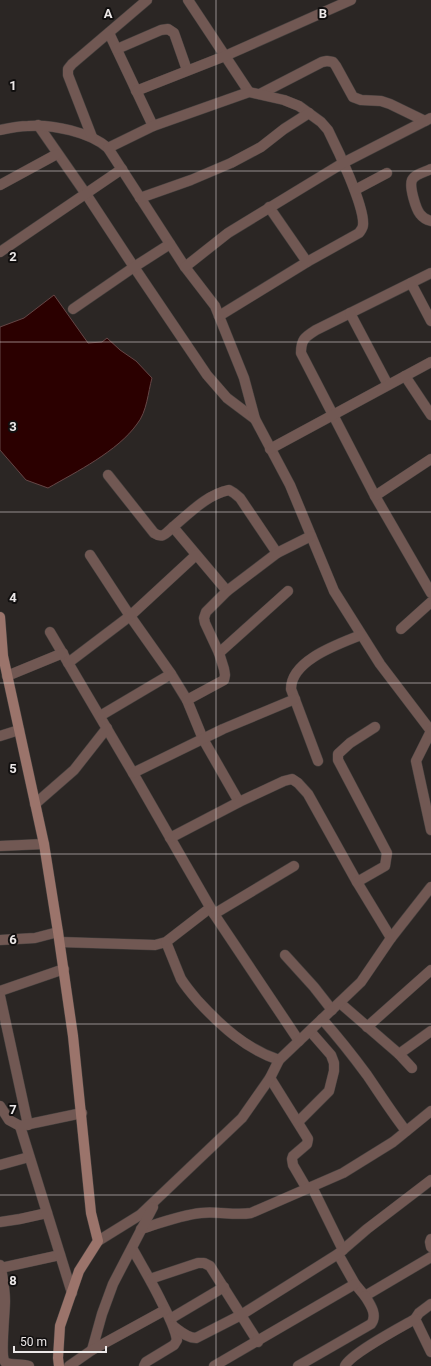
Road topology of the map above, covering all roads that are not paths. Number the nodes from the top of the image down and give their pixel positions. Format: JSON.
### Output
{"nodes":[{"id":1,"x":147,"y":0,"type":"edge"},
{"id":2,"x":188,"y":0,"type":"edge"},
{"id":3,"x":351,"y":0,"type":"edge"},
{"id":4,"x":337,"y":3,"type":"edge"},
{"id":5,"x":109,"y":33,"type":"junction"},
{"id":6,"x":117,"y":49,"type":"junction"},
{"id":7,"x":225,"y":56,"type":"junction"},
{"id":8,"x":186,"y":70,"type":"junction"},
{"id":9,"x":136,"y":91,"type":"junction"},
{"id":10,"x":249,"y":92,"type":"junction"},
{"id":11,"x":260,"y":94,"type":"junction"},
{"id":12,"x":309,"y":113,"type":"junction"},
{"id":13,"x":428,"y":120,"type":"edge"},
{"id":14,"x":38,"y":126,"type":"junction"},
{"id":15,"x":153,"y":126,"type":"junction"},
{"id":16,"x":0,"y":130,"type":"edge"},
{"id":17,"x":92,"y":137,"type":"junction"},
{"id":18,"x":108,"y":148,"type":"junction"},
{"id":19,"x":57,"y":154,"type":"junction"},
{"id":20,"x":342,"y":163,"type":"junction"},
{"id":21,"x":122,"y":169,"type":"junction"},
{"id":22,"x":431,"y":169,"type":"edge"},
{"id":23,"x":387,"y":173,"type":"dead end"},
{"id":24,"x":0,"y":185,"type":"edge"},
{"id":25,"x":355,"y":190,"type":"junction"},
{"id":26,"x":86,"y":194,"type":"junction"},
{"id":27,"x":140,"y":198,"type":"junction"},
{"id":28,"x":269,"y":208,"type":"junction"},
{"id":29,"x":431,"y":220,"type":"edge"},
{"id":30,"x":170,"y":244,"type":"junction"},
{"id":31,"x":2,"y":248,"type":"edge"},
{"id":32,"x":307,"y":262,"type":"junction"},
{"id":33,"x":134,"y":267,"type":"junction"},
{"id":34,"x":186,"y":267,"type":"junction"},
{"id":35,"x":431,"y":273,"type":"edge"},
{"id":36,"x":411,"y":283,"type":"junction"},
{"id":37,"x":73,"y":309,"type":"dead end"},
{"id":38,"x":350,"y":313,"type":"junction"},
{"id":39,"x":219,"y":316,"type":"junction"},
{"id":40,"x":431,"y":321,"type":"edge"},
{"id":41,"x":431,"y":362,"type":"edge"},
{"id":42,"x":405,"y":376,"type":"junction"},
{"id":43,"x":388,"y":385,"type":"junction"},
{"id":44,"x":334,"y":415,"type":"junction"},
{"id":45,"x":431,"y":415,"type":"edge"},
{"id":46,"x":256,"y":419,"type":"junction"},
{"id":47,"x":270,"y":449,"type":"junction"},
{"id":48,"x":431,"y":459,"type":"edge"},
{"id":49,"x":108,"y":475,"type":"dead end"},
{"id":50,"x":375,"y":496,"type":"junction"},
{"id":51,"x":173,"y":527,"type":"junction"},
{"id":52,"x":311,"y":536,"type":"junction"},
{"id":53,"x":277,"y":552,"type":"junction"},
{"id":54,"x":90,"y":555,"type":"dead end"},
{"id":55,"x":196,"y":555,"type":"junction"},
{"id":56,"x":288,"y":591,"type":"dead end"},
{"id":57,"x":227,"y":592,"type":"junction"},
{"id":58,"x":431,"y":593,"type":"edge"},
{"id":59,"x":431,"y":602,"type":"edge"},
{"id":60,"x":130,"y":616,"type":"junction"},
{"id":61,"x":0,"y":617,"type":"edge"},
{"id":62,"x":401,"y":629,"type":"dead end"},
{"id":63,"x":50,"y":632,"type":"dead end"},
{"id":64,"x":361,"y":635,"type":"junction"},
{"id":65,"x":219,"y":653,"type":"junction"},
{"id":66,"x":63,"y":654,"type":"junction"},
{"id":67,"x":1,"y":656,"type":"edge"},
{"id":68,"x":68,"y":663,"type":"junction"},
{"id":69,"x":171,"y":674,"type":"junction"},
{"id":70,"x":6,"y":676,"type":"junction"},
{"id":71,"x":295,"y":699,"type":"junction"},
{"id":72,"x":187,"y":700,"type":"junction"},
{"id":73,"x":100,"y":716,"type":"junction"},
{"id":74,"x":376,"y":727,"type":"dead end"},
{"id":75,"x":107,"y":728,"type":"junction"},
{"id":76,"x":19,"y":730,"type":"junction"},
{"id":77,"x":431,"y":731,"type":"edge"},
{"id":78,"x":0,"y":736,"type":"edge"},
{"id":79,"x":203,"y":739,"type":"junction"},
{"id":80,"x":318,"y":761,"type":"dead end"},
{"id":81,"x":133,"y":773,"type":"junction"},
{"id":82,"x":239,"y":802,"type":"junction"},
{"id":83,"x":35,"y":804,"type":"junction"},
{"id":84,"x":431,"y":830,"type":"edge"},
{"id":85,"x":170,"y":838,"type":"junction"},
{"id":86,"x":44,"y":844,"type":"junction"},
{"id":87,"x":0,"y":846,"type":"edge"},
{"id":88,"x":294,"y":866,"type":"dead end"},
{"id":89,"x":357,"y":882,"type":"junction"},
{"id":90,"x":431,"y":887,"type":"edge"},
{"id":91,"x":212,"y":911,"type":"junction"},
{"id":92,"x":58,"y":932,"type":"junction"},
{"id":93,"x":391,"y":938,"type":"junction"},
{"id":94,"x":0,"y":940,"type":"edge"},
{"id":95,"x":60,"y":942,"type":"junction"},
{"id":96,"x":166,"y":942,"type":"junction"},
{"id":97,"x":285,"y":955,"type":"dead end"},
{"id":98,"x":64,"y":969,"type":"junction"},
{"id":99,"x":431,"y":970,"type":"edge"},
{"id":100,"x":0,"y":991,"type":"edge"},
{"id":101,"x":0,"y":996,"type":"edge"},
{"id":102,"x":340,"y":1003,"type":"junction"},
{"id":103,"x":332,"y":1010,"type":"junction"},
{"id":104,"x":322,"y":1019,"type":"junction"},
{"id":105,"x":367,"y":1027,"type":"junction"},
{"id":106,"x":310,"y":1031,"type":"junction"},
{"id":107,"x":429,"y":1036,"type":"edge"},
{"id":108,"x":299,"y":1041,"type":"junction"},
{"id":109,"x":399,"y":1054,"type":"junction"},
{"id":110,"x":279,"y":1060,"type":"junction"},
{"id":111,"x":412,"y":1068,"type":"dead end"},
{"id":112,"x":270,"y":1078,"type":"junction"},
{"id":113,"x":0,"y":1106,"type":"edge"},
{"id":114,"x":431,"y":1111,"type":"edge"},
{"id":115,"x":82,"y":1114,"type":"junction"},
{"id":116,"x":298,"y":1122,"type":"junction"},
{"id":117,"x":24,"y":1126,"type":"junction"},
{"id":118,"x":406,"y":1131,"type":"junction"},
{"id":119,"x":29,"y":1157,"type":"junction"},
{"id":120,"x":0,"y":1165,"type":"edge"},
{"id":121,"x":431,"y":1180,"type":"edge"},
{"id":122,"x":310,"y":1188,"type":"junction"},
{"id":123,"x":159,"y":1197,"type":"junction"},
{"id":124,"x":47,"y":1213,"type":"junction"},
{"id":125,"x":0,"y":1222,"type":"edge"},
{"id":126,"x":141,"y":1229,"type":"junction"},
{"id":127,"x":431,"y":1239,"type":"edge"},
{"id":128,"x":98,"y":1241,"type":"junction"},
{"id":129,"x":431,"y":1247,"type":"edge"},
{"id":130,"x":132,"y":1248,"type":"junction"},
{"id":131,"x":341,"y":1252,"type":"junction"},
{"id":132,"x":60,"y":1255,"type":"junction"},
{"id":133,"x":431,"y":1257,"type":"edge"},
{"id":134,"x":1,"y":1266,"type":"edge"},
{"id":135,"x":150,"y":1279,"type":"junction"},
{"id":136,"x":355,"y":1284,"type":"junction"},
{"id":137,"x":224,"y":1287,"type":"junction"},
{"id":138,"x":72,"y":1293,"type":"junction"},
{"id":139,"x":365,"y":1296,"type":"junction"},
{"id":140,"x":2,"y":1300,"type":"edge"},
{"id":141,"x":431,"y":1304,"type":"edge"},
{"id":142,"x":241,"y":1315,"type":"junction"},
{"id":143,"x":170,"y":1318,"type":"junction"},
{"id":144,"x":415,"y":1319,"type":"junction"},
{"id":145,"x":258,"y":1342,"type":"junction"},
{"id":146,"x":92,"y":1350,"type":"junction"},
{"id":147,"x":431,"y":1352,"type":"edge"},
{"id":148,"x":29,"y":1366,"type":"edge"},
{"id":149,"x":58,"y":1366,"type":"edge"},
{"id":150,"x":69,"y":1366,"type":"edge"},
{"id":151,"x":144,"y":1366,"type":"edge"},
{"id":152,"x":214,"y":1366,"type":"edge"},
{"id":153,"x":298,"y":1366,"type":"edge"},
{"id":154,"x":345,"y":1366,"type":"edge"}],
"edges":[{"from":1,"to":5,"type":"street"},
{"from":2,"to":7,"type":"street"},
{"from":3,"to":4,"type":"street"},
{"from":4,"to":7,"type":"street"},
{"from":5,"to":6,"type":"street"},
{"from":5,"to":17,"type":"street"},
{"from":6,"to":8,"type":"street"},
{"from":6,"to":9,"type":"street"},
{"from":7,"to":8,"type":"street"},
{"from":7,"to":10,"type":"street"},
{"from":8,"to":9,"type":"street"},
{"from":9,"to":15,"type":"street"},
{"from":10,"to":11,"type":"street"},
{"from":10,"to":15,"type":"street"},
{"from":11,"to":12,"type":"street"},
{"from":11,"to":13,"type":"street"},
{"from":12,"to":20,"type":"street"},
{"from":12,"to":27,"type":"street"},
{"from":13,"to":20,"type":"street"},
{"from":14,"to":16,"type":"street"},
{"from":14,"to":17,"type":"street"},
{"from":14,"to":19,"type":"street"},
{"from":15,"to":18,"type":"street"},
{"from":17,"to":18,"type":"street"},
{"from":18,"to":21,"type":"street"},
{"from":19,"to":24,"type":"street"},
{"from":19,"to":26,"type":"street"},
{"from":20,"to":25,"type":"street"},
{"from":20,"to":28,"type":"street"},
{"from":21,"to":26,"type":"street"},
{"from":21,"to":27,"type":"street"},
{"from":22,"to":29,"type":"street"},
{"from":23,"to":25,"type":"street"},
{"from":25,"to":32,"type":"street"},
{"from":26,"to":31,"type":"street"},
{"from":26,"to":33,"type":"street"},
{"from":27,"to":30,"type":"street"},
{"from":28,"to":32,"type":"street"},
{"from":28,"to":34,"type":"street"},
{"from":30,"to":33,"type":"street"},
{"from":30,"to":34,"type":"street"},
{"from":32,"to":39,"type":"street"},
{"from":33,"to":37,"type":"street"},
{"from":33,"to":46,"type":"street"},
{"from":34,"to":39,"type":"street"},
{"from":35,"to":36,"type":"street"},
{"from":36,"to":38,"type":"street"},
{"from":36,"to":40,"type":"street"},
{"from":38,"to":43,"type":"street"},
{"from":38,"to":44,"type":"street"},
{"from":39,"to":46,"type":"street"},
{"from":41,"to":42,"type":"street"},
{"from":42,"to":43,"type":"street"},
{"from":42,"to":45,"type":"street"},
{"from":43,"to":44,"type":"street"},
{"from":44,"to":47,"type":"street"},
{"from":44,"to":50,"type":"street"},
{"from":46,"to":47,"type":"street"},
{"from":47,"to":52,"type":"street"},
{"from":48,"to":50,"type":"street"},
{"from":49,"to":51,"type":"street"},
{"from":50,"to":58,"type":"street"},
{"from":51,"to":53,"type":"street"},
{"from":51,"to":55,"type":"street"},
{"from":52,"to":53,"type":"street"},
{"from":52,"to":64,"type":"street"},
{"from":53,"to":57,"type":"street"},
{"from":54,"to":60,"type":"street"},
{"from":55,"to":57,"type":"street"},
{"from":55,"to":60,"type":"street"},
{"from":56,"to":65,"type":"street"},
{"from":57,"to":65,"type":"street"},
{"from":59,"to":62,"type":"street"},
{"from":60,"to":68,"type":"street"},
{"from":60,"to":69,"type":"street"},
{"from":61,"to":67,"type":"street"},
{"from":63,"to":66,"type":"street"},
{"from":64,"to":71,"type":"street"},
{"from":64,"to":77,"type":"street"},
{"from":65,"to":72,"type":"street"},
{"from":66,"to":68,"type":"street"},
{"from":66,"to":70,"type":"street"},
{"from":67,"to":70,"type":"street"},
{"from":68,"to":73,"type":"street"},
{"from":69,"to":72,"type":"street"},
{"from":69,"to":73,"type":"street"},
{"from":70,"to":76,"type":"street"},
{"from":71,"to":79,"type":"street"},
{"from":71,"to":80,"type":"street"},
{"from":72,"to":79,"type":"street"},
{"from":73,"to":75,"type":"street"},
{"from":74,"to":89,"type":"street"},
{"from":75,"to":81,"type":"street"},
{"from":75,"to":83,"type":"street"},
{"from":76,"to":78,"type":"street"},
{"from":76,"to":83,"type":"street"},
{"from":77,"to":84,"type":"street"},
{"from":79,"to":81,"type":"street"},
{"from":79,"to":82,"type":"street"},
{"from":81,"to":85,"type":"street"},
{"from":82,"to":85,"type":"street"},
{"from":82,"to":89,"type":"street"},
{"from":83,"to":86,"type":"street"},
{"from":85,"to":91,"type":"street"},
{"from":86,"to":87,"type":"street"},
{"from":86,"to":92,"type":"street"},
{"from":88,"to":91,"type":"street"},
{"from":89,"to":93,"type":"street"},
{"from":90,"to":93,"type":"street"},
{"from":91,"to":96,"type":"street"},
{"from":91,"to":108,"type":"street"},
{"from":92,"to":94,"type":"street"},
{"from":92,"to":95,"type":"street"},
{"from":93,"to":102,"type":"street"},
{"from":95,"to":96,"type":"street"},
{"from":95,"to":98,"type":"street"},
{"from":96,"to":110,"type":"street"},
{"from":97,"to":103,"type":"street"},
{"from":98,"to":100,"type":"street"},
{"from":98,"to":115,"type":"street"},
{"from":99,"to":105,"type":"street"},
{"from":101,"to":117,"type":"street"},
{"from":102,"to":103,"type":"street"},
{"from":102,"to":105,"type":"street"},
{"from":103,"to":104,"type":"street"},
{"from":104,"to":106,"type":"street"},
{"from":104,"to":118,"type":"street"},
{"from":105,"to":109,"type":"street"},
{"from":106,"to":108,"type":"street"},
{"from":106,"to":116,"type":"street"},
{"from":107,"to":109,"type":"street"},
{"from":108,"to":110,"type":"street"},
{"from":109,"to":111,"type":"street"},
{"from":110,"to":112,"type":"street"},
{"from":112,"to":116,"type":"street"},
{"from":112,"to":123,"type":"street"},
{"from":113,"to":117,"type":"street"},
{"from":114,"to":118,"type":"street"},
{"from":115,"to":117,"type":"street"},
{"from":115,"to":128,"type":"street"},
{"from":116,"to":122,"type":"street"},
{"from":117,"to":119,"type":"street"},
{"from":118,"to":122,"type":"street"},
{"from":119,"to":120,"type":"street"},
{"from":119,"to":124,"type":"street"},
{"from":121,"to":131,"type":"street"},
{"from":122,"to":126,"type":"street"},
{"from":122,"to":131,"type":"street"},
{"from":123,"to":126,"type":"street"},
{"from":123,"to":128,"type":"street"},
{"from":124,"to":125,"type":"street"},
{"from":124,"to":132,"type":"street"},
{"from":126,"to":130,"type":"street"},
{"from":127,"to":129,"type":"street"},
{"from":128,"to":138,"type":"street"},
{"from":130,"to":135,"type":"street"},
{"from":130,"to":146,"type":"street"},
{"from":131,"to":136,"type":"street"},
{"from":131,"to":142,"type":"street"},
{"from":132,"to":134,"type":"street"},
{"from":132,"to":138,"type":"street"},
{"from":133,"to":139,"type":"street"},
{"from":134,"to":140,"type":"street"},
{"from":135,"to":137,"type":"street"},
{"from":135,"to":143,"type":"street"},
{"from":136,"to":139,"type":"street"},
{"from":136,"to":145,"type":"street"},
{"from":137,"to":142,"type":"street"},
{"from":137,"to":143,"type":"street"},
{"from":138,"to":149,"type":"street"},
{"from":139,"to":153,"type":"street"},
{"from":140,"to":148,"type":"street"},
{"from":141,"to":144,"type":"street"},
{"from":142,"to":143,"type":"street"},
{"from":142,"to":145,"type":"street"},
{"from":143,"to":146,"type":"street"},
{"from":143,"to":151,"type":"street"},
{"from":144,"to":147,"type":"street"},
{"from":144,"to":154,"type":"street"},
{"from":145,"to":152,"type":"street"},
{"from":146,"to":150,"type":"street"}]}
